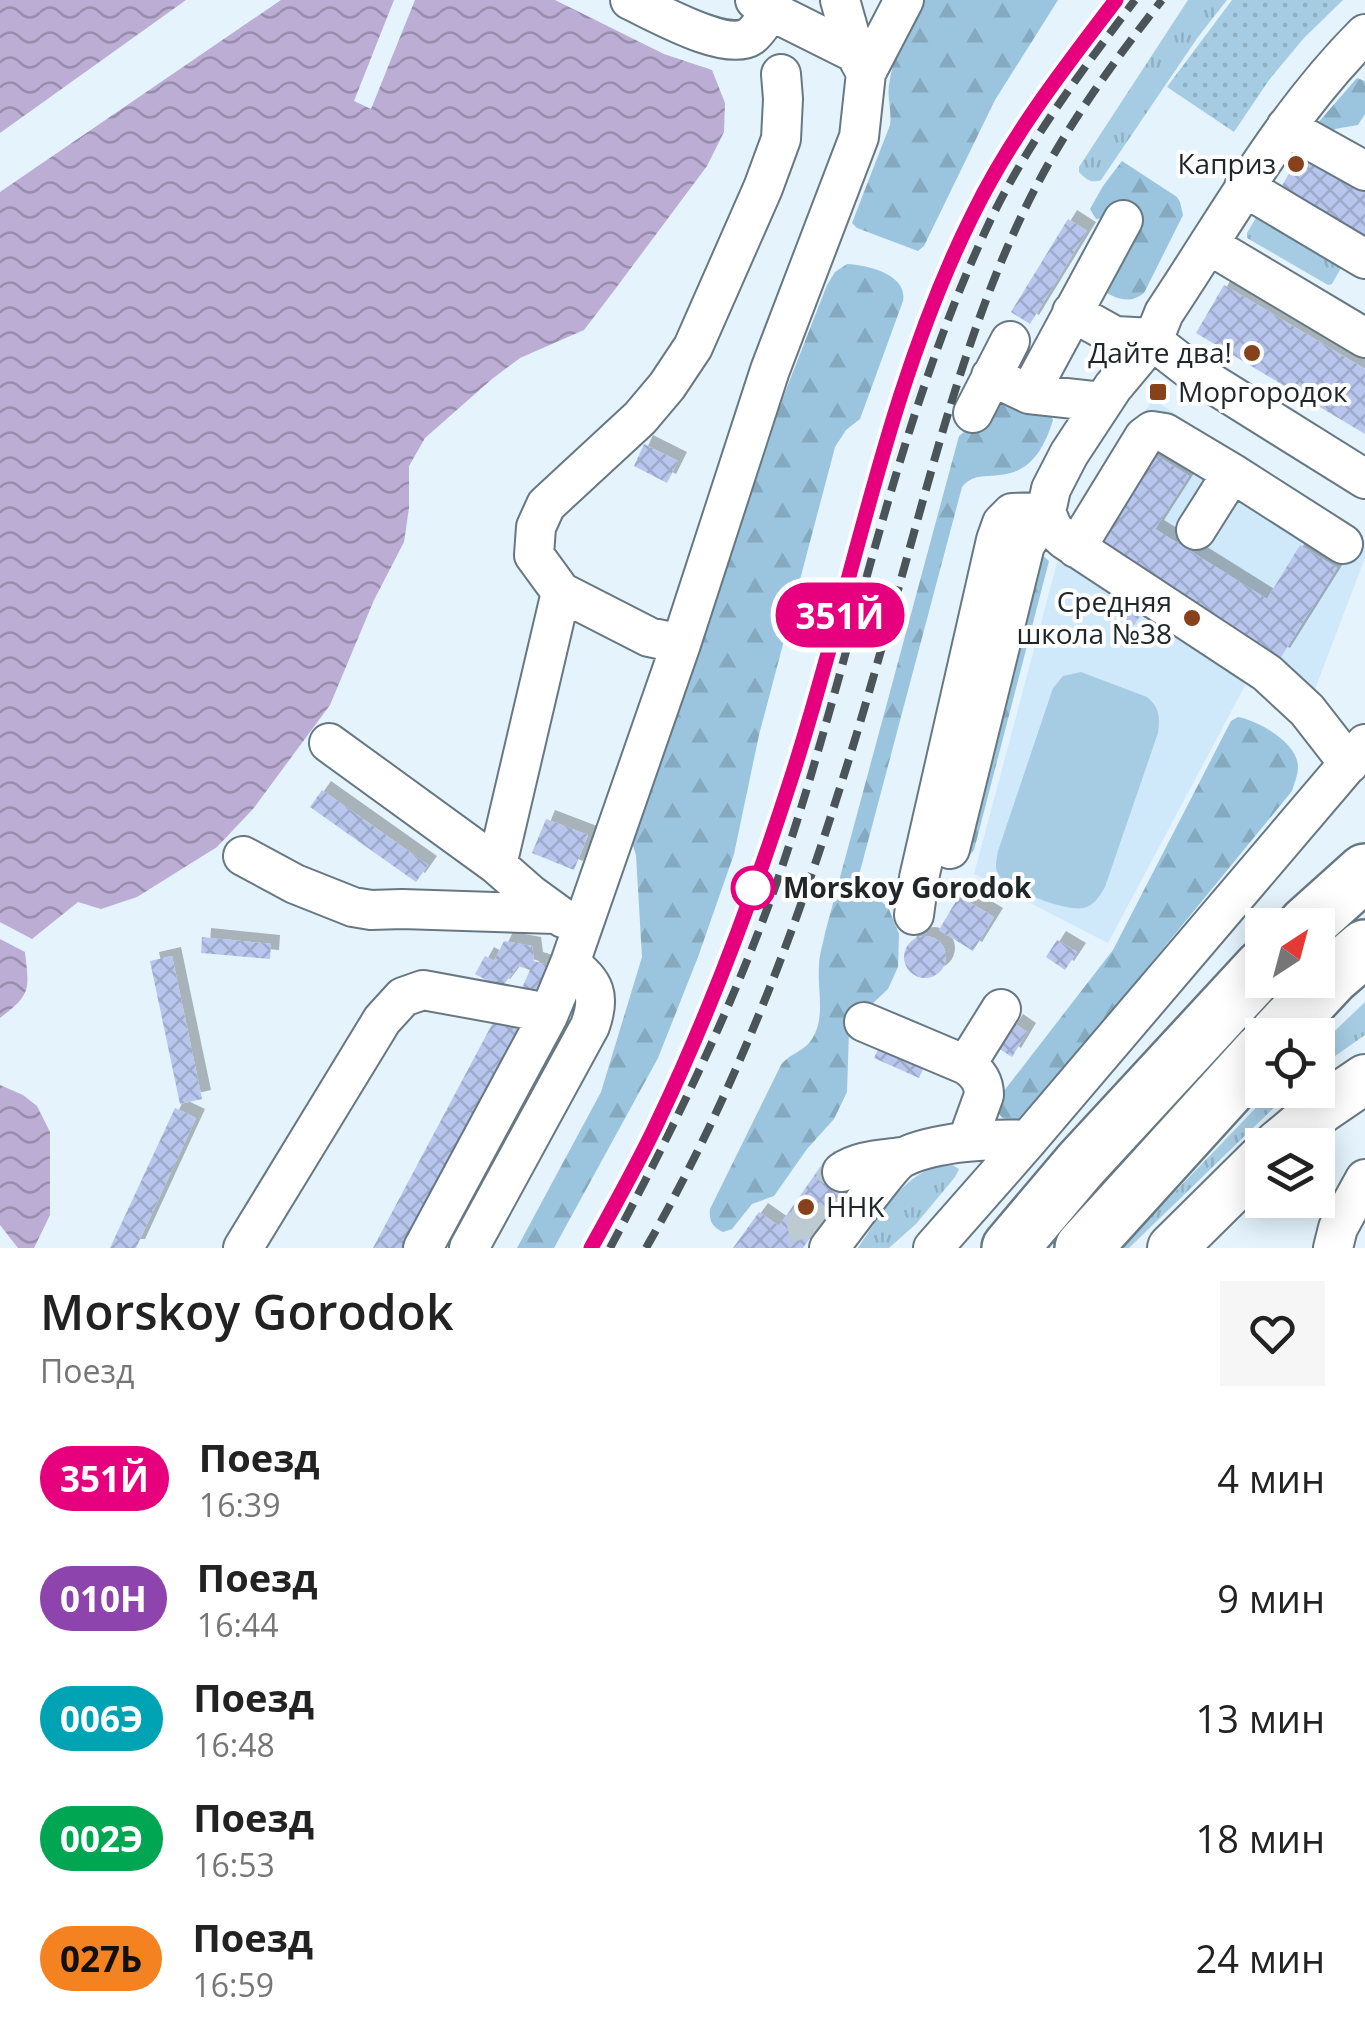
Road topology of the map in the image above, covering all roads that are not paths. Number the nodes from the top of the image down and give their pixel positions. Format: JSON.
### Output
{"nodes":[{"id":1,"x":630,"y":0,"type":"edge"},
{"id":2,"x":840,"y":0,"type":"edge"},
{"id":3,"x":904,"y":0,"type":"edge"},
{"id":4,"x":763,"y":6,"type":"edge"},
{"id":5,"x":1357,"y":55,"type":"edge"},
{"id":6,"x":861,"y":63,"type":"junction"},
{"id":7,"x":781,"y":74,"type":"dead end"},
{"id":8,"x":1286,"y":127,"type":"junction"},
{"id":9,"x":1365,"y":172,"type":"edge"},
{"id":10,"x":1244,"y":187,"type":"junction"},
{"id":11,"x":1122,"y":220,"type":"dead end"},
{"id":12,"x":1209,"y":245,"type":"junction"},
{"id":13,"x":1365,"y":259,"type":"edge"},
{"id":14,"x":1072,"y":312,"type":"junction"},
{"id":15,"x":1154,"y":338,"type":"junction"},
{"id":16,"x":1365,"y":338,"type":"edge"},
{"id":17,"x":1010,"y":341,"type":"dead end"},
{"id":18,"x":991,"y":376,"type":"junction"},
{"id":19,"x":1029,"y":394,"type":"junction"},
{"id":20,"x":1102,"y":402,"type":"junction"},
{"id":21,"x":974,"y":414,"type":"dead end"},
{"id":22,"x":1232,"y":472,"type":"junction"},
{"id":23,"x":1365,"y":479,"type":"edge"},
{"id":24,"x":1046,"y":512,"type":"junction"},
{"id":25,"x":1196,"y":530,"type":"dead end"},
{"id":26,"x":1344,"y":544,"type":"dead end"},
{"id":27,"x":1076,"y":548,"type":"junction"},
{"id":28,"x":561,"y":592,"type":"junction"},
{"id":29,"x":680,"y":644,"type":"junction"},
{"id":30,"x":329,"y":744,"type":"dead end"},
{"id":31,"x":1357,"y":754,"type":"edge"},
{"id":32,"x":950,"y":849,"type":"dead end"},
{"id":33,"x":243,"y":856,"type":"dead end"},
{"id":34,"x":498,"y":865,"type":"junction"},
{"id":35,"x":1365,"y":872,"type":"edge"},
{"id":36,"x":1325,"y":908,"type":"edge"},
{"id":37,"x":914,"y":915,"type":"dead end"},
{"id":38,"x":568,"y":920,"type":"junction"},
{"id":39,"x":1349,"y":962,"type":"edge"},
{"id":40,"x":570,"y":963,"type":"junction"},
{"id":41,"x":1245,"y":986,"type":"edge"},
{"id":42,"x":1001,"y":1009,"type":"dead end"},
{"id":43,"x":548,"y":1016,"type":"junction"},
{"id":44,"x":1294,"y":1018,"type":"edge"},
{"id":45,"x":864,"y":1022,"type":"dead end"},
{"id":46,"x":966,"y":1064,"type":"junction"},
{"id":47,"x":1245,"y":1069,"type":"edge"},
{"id":48,"x":1365,"y":1080,"type":"edge"},
{"id":49,"x":1298,"y":1128,"type":"edge"},
{"id":50,"x":1028,"y":1140,"type":"junction"},
{"id":51,"x":967,"y":1142,"type":"junction"},
{"id":52,"x":901,"y":1157,"type":"junction"},
{"id":53,"x":842,"y":1172,"type":"tunnel mouth"},
{"id":54,"x":1245,"y":1175,"type":"edge"},
{"id":55,"x":1363,"y":1184,"type":"edge"},
{"id":56,"x":818,"y":1244,"type":"edge"},
{"id":57,"x":243,"y":1248,"type":"edge"},
{"id":58,"x":423,"y":1248,"type":"edge"},
{"id":59,"x":470,"y":1248,"type":"edge"},
{"id":60,"x":933,"y":1248,"type":"edge"},
{"id":61,"x":1010,"y":1248,"type":"edge"},
{"id":62,"x":1082,"y":1248,"type":"edge"},
{"id":63,"x":1172,"y":1248,"type":"edge"},
{"id":64,"x":1334,"y":1248,"type":"edge"}],
"edges":[{"from":1,"to":4,"type":"street"},
{"from":2,"to":6,"type":"street"},
{"from":3,"to":6,"type":"street"},
{"from":4,"to":6,"type":"street"},
{"from":5,"to":8,"type":"street"},
{"from":6,"to":29,"type":"street"},
{"from":7,"to":28,"type":"street"},
{"from":8,"to":9,"type":"street"},
{"from":8,"to":10,"type":"street"},
{"from":10,"to":12,"type":"street"},
{"from":10,"to":13,"type":"street"},
{"from":11,"to":14,"type":"street"},
{"from":12,"to":15,"type":"street"},
{"from":12,"to":16,"type":"street"},
{"from":14,"to":15,"type":"street"},
{"from":14,"to":19,"type":"street"},
{"from":15,"to":20,"type":"street"},
{"from":15,"to":23,"type":"street"},
{"from":17,"to":18,"type":"street"},
{"from":18,"to":19,"type":"street"},
{"from":18,"to":21,"type":"street"},
{"from":19,"to":20,"type":"street"},
{"from":20,"to":24,"type":"street"},
{"from":22,"to":25,"type":"street"},
{"from":22,"to":26,"type":"street"},
{"from":22,"to":27,"type":"street"},
{"from":24,"to":27,"type":"street"},
{"from":24,"to":32,"type":"street"},
{"from":24,"to":37,"type":"street"},
{"from":27,"to":31,"type":"street"},
{"from":28,"to":29,"type":"street"},
{"from":28,"to":34,"type":"street"},
{"from":29,"to":38,"type":"street"},
{"from":30,"to":34,"type":"street"},
{"from":31,"to":50,"type":"street"},
{"from":33,"to":38,"type":"street"},
{"from":34,"to":38,"type":"street"},
{"from":35,"to":36,"type":"highway"},
{"from":38,"to":40,"type":"street"},
{"from":39,"to":44,"type":"highway"},
{"from":40,"to":43,"type":"street"},
{"from":40,"to":59,"type":"street"},
{"from":41,"to":61,"type":"highway"},
{"from":42,"to":46,"type":"street"},
{"from":43,"to":57,"type":"street"},
{"from":43,"to":58,"type":"street"},
{"from":45,"to":46,"type":"street"},
{"from":46,"to":51,"type":"street"},
{"from":47,"to":62,"type":"highway"},
{"from":48,"to":49,"type":"main road"},
{"from":50,"to":51,"type":"street"},
{"from":50,"to":60,"type":"street"},
{"from":51,"to":52,"type":"street"},
{"from":52,"to":53,"type":"street"},
{"from":52,"to":56,"type":"street"},
{"from":54,"to":63,"type":"main road"},
{"from":55,"to":64,"type":"street"}]}
